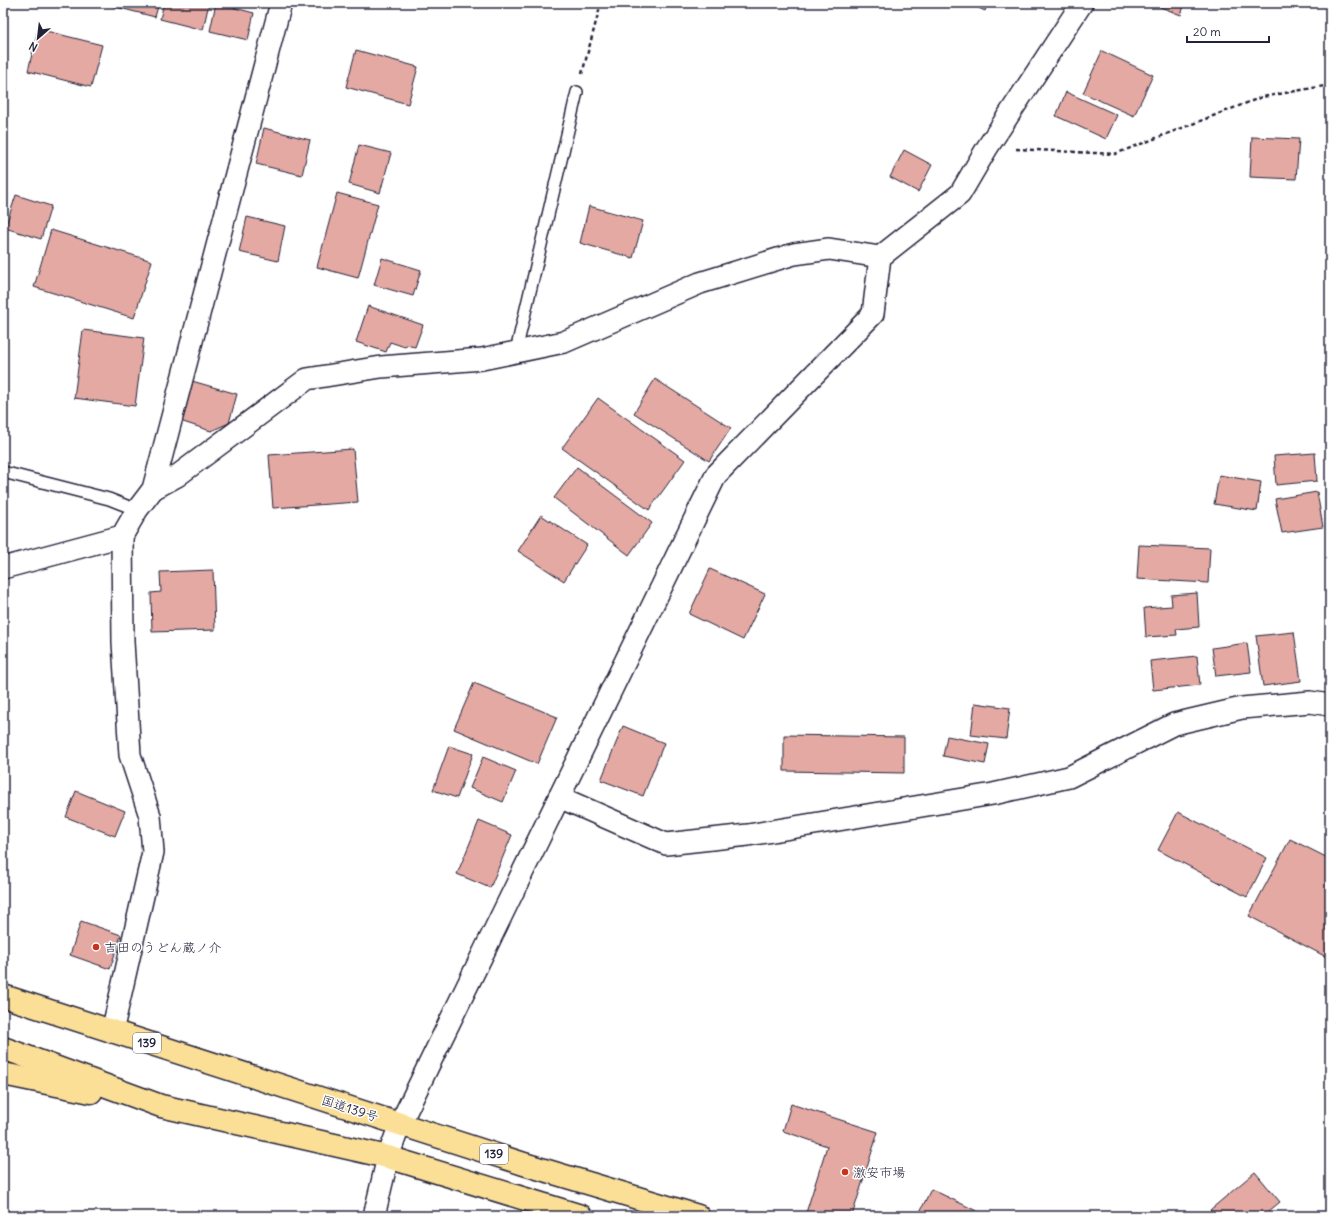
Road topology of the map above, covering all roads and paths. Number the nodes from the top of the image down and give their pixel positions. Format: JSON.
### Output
{"nodes":[{"id":1,"x":281,"y":3,"type":"edge"},
{"id":2,"x":601,"y":3,"type":"edge"},
{"id":3,"x":1082,"y":3,"type":"edge"},
{"id":4,"x":1330,"y":85,"type":"edge"},
{"id":5,"x":577,"y":92,"type":"joint"},
{"id":6,"x":987,"y":148,"type":"junction"},
{"id":7,"x":880,"y":257,"type":"junction"},
{"id":8,"x":516,"y":351,"type":"junction"},
{"id":9,"x":3,"y":472,"type":"edge"},
{"id":10,"x":153,"y":489,"type":"junction"},
{"id":11,"x":137,"y":510,"type":"junction"},
{"id":12,"x":122,"y":536,"type":"junction"},
{"id":13,"x":3,"y":568,"type":"edge"},
{"id":14,"x":1330,"y":705,"type":"edge"},
{"id":15,"x":559,"y":797,"type":"junction"},
{"id":16,"x":3,"y":996,"type":"edge"},
{"id":17,"x":112,"y":1032,"type":"junction"},
{"id":18,"x":3,"y":1048,"type":"edge"},
{"id":19,"x":3,"y":1074,"type":"edge"},
{"id":20,"x":161,"y":1106,"type":"junction"},
{"id":21,"x":400,"y":1124,"type":"junction"},
{"id":22,"x":388,"y":1156,"type":"junction"},
{"id":23,"x":374,"y":1216,"type":"edge"},
{"id":24,"x":581,"y":1216,"type":"edge"},
{"id":25,"x":698,"y":1216,"type":"edge"}],
"edges":[{"from":1,"to":10,"type":"street"},
{"from":2,"to":5,"type":"path"},
{"from":3,"to":6,"type":"street"},
{"from":4,"to":6,"type":"path"},
{"from":5,"to":8,"type":"lane"},
{"from":6,"to":7,"type":"street"},
{"from":7,"to":8,"type":"street"},
{"from":7,"to":15,"type":"street"},
{"from":8,"to":10,"type":"street"},
{"from":9,"to":11,"type":"lane"},
{"from":10,"to":11,"type":"street"},
{"from":11,"to":12,"type":"street"},
{"from":12,"to":13,"type":"street"},
{"from":12,"to":17,"type":"street"},
{"from":14,"to":15,"type":"street"},
{"from":15,"to":21,"type":"street"},
{"from":16,"to":17,"type":"highway","name":"国道139号","number":"139"},
{"from":17,"to":21,"type":"highway","name":"国道139号","number":"139"},
{"from":18,"to":20,"type":"highway"},
{"from":19,"to":20,"type":"highway"},
{"from":20,"to":22,"type":"highway"},
{"from":21,"to":22,"type":"street"},
{"from":21,"to":25,"type":"highway","name":"国道139号","number":"139"},
{"from":22,"to":23,"type":"street"},
{"from":22,"to":24,"type":"highway"}]}
